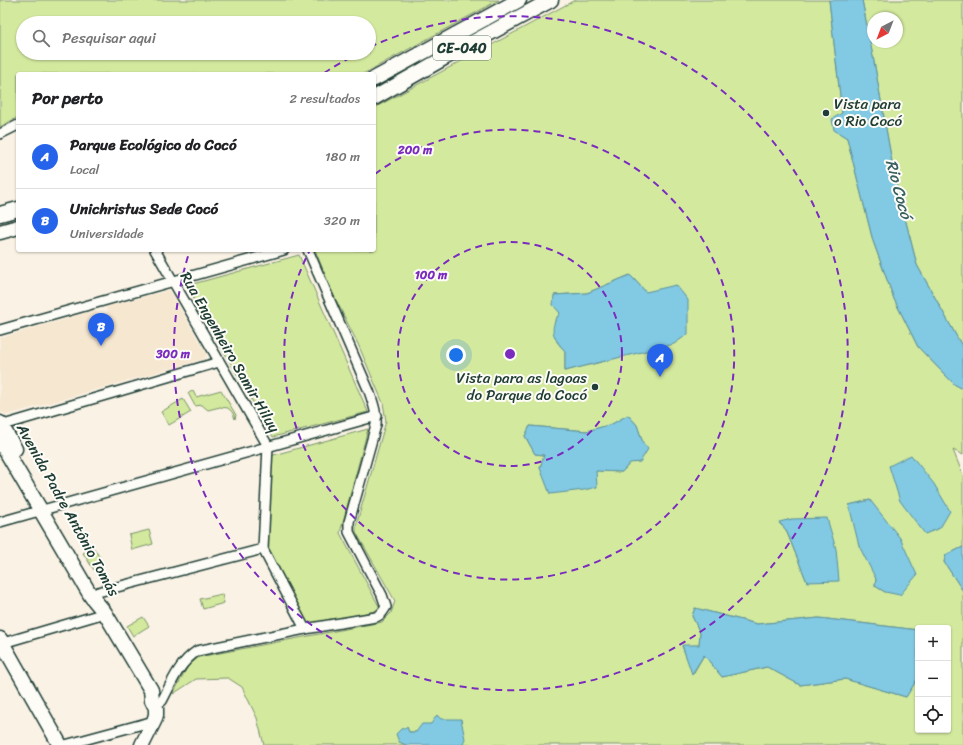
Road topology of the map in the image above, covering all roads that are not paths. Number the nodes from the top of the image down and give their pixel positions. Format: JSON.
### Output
{"nodes":[{"id":1,"x":519,"y":0,"type":"edge"},
{"id":2,"x":551,"y":0,"type":"edge"},
{"id":3,"x":461,"y":33,"type":"junction"},
{"id":4,"x":427,"y":67,"type":"junction"},
{"id":5,"x":393,"y":69,"type":"junction"},
{"id":6,"x":376,"y":79,"type":"edge"},
{"id":7,"x":376,"y":96,"type":"edge"},
{"id":8,"x":376,"y":97,"type":"edge"},
{"id":9,"x":16,"y":126,"type":"edge"},
{"id":10,"x":0,"y":134,"type":"edge"},
{"id":11,"x":16,"y":210,"type":"edge"},
{"id":12,"x":0,"y":214,"type":"edge"},
{"id":13,"x":16,"y":228,"type":"edge"},
{"id":14,"x":0,"y":232,"type":"edge"},
{"id":15,"x":156,"y":252,"type":"edge"},
{"id":16,"x":277,"y":252,"type":"edge"},
{"id":17,"x":309,"y":252,"type":"edge"},
{"id":18,"x":173,"y":282,"type":"junction"},
{"id":19,"x":0,"y":330,"type":"edge"},
{"id":20,"x":220,"y":362,"type":"junction"},
{"id":21,"x":377,"y":416,"type":"junction"},
{"id":22,"x":0,"y":425,"type":"edge"},
{"id":23,"x":0,"y":441,"type":"edge"},
{"id":24,"x":268,"y":446,"type":"junction"},
{"id":25,"x":45,"y":509,"type":"junction"},
{"id":26,"x":0,"y":522,"type":"edge"},
{"id":27,"x":263,"y":549,"type":"junction"},
{"id":28,"x":98,"y":592,"type":"junction"},
{"id":29,"x":105,"y":613,"type":"junction"},
{"id":30,"x":305,"y":629,"type":"junction"},
{"id":31,"x":1,"y":641,"type":"edge"},
{"id":32,"x":151,"y":690,"type":"junction"},
{"id":33,"x":162,"y":701,"type":"junction"},
{"id":34,"x":154,"y":721,"type":"junction"},
{"id":35,"x":60,"y":745,"type":"edge"},
{"id":36,"x":65,"y":745,"type":"edge"},
{"id":37,"x":144,"y":745,"type":"edge"}],
"edges":[{"from":1,"to":3,"type":"main road","number":"CE-040"},
{"from":2,"to":4,"type":"main road","number":"CE-040"},
{"from":3,"to":4,"type":"main road"},
{"from":3,"to":5,"type":"main road","number":"CE-040"},
{"from":4,"to":8,"type":"main road","number":"CE-040"},
{"from":5,"to":6,"type":"main road","number":"CE-040"},
{"from":5,"to":7,"type":"main road"},
{"from":9,"to":10,"type":"street"},
{"from":11,"to":12,"type":"main road"},
{"from":13,"to":14,"type":"main road"},
{"from":15,"to":18,"type":"street","name":"Rua Engenheiro Samir Hiluy"},
{"from":16,"to":18,"type":"street"},
{"from":17,"to":21,"type":"street"},
{"from":18,"to":19,"type":"street"},
{"from":18,"to":20,"type":"street","name":"Rua Engenheiro Samir Hiluy"},
{"from":20,"to":22,"type":"street"},
{"from":20,"to":24,"type":"street","name":"Rua Engenheiro Samir Hiluy"},
{"from":21,"to":24,"type":"street"},
{"from":21,"to":30,"type":"street"},
{"from":22,"to":25,"type":"main road","name":"Avenida Padre Antônio Tomás"},
{"from":23,"to":25,"type":"main road","name":"Avenida Padre Antônio Tomás"},
{"from":24,"to":25,"type":"street"},
{"from":24,"to":27,"type":"street","name":"Rua Engenheiro Samir Hiluy"},
{"from":25,"to":26,"type":"street"},
{"from":25,"to":28,"type":"main road","name":"Avenida Padre Antônio Tomás"},
{"from":25,"to":29,"type":"main road","name":"Avenida Padre Antônio Tomás"},
{"from":27,"to":28,"type":"street"},
{"from":27,"to":30,"type":"street"},
{"from":28,"to":29,"type":"main road","name":"Avenida Padre Antônio Tomás"},
{"from":29,"to":31,"type":"street"},
{"from":29,"to":32,"type":"main road","name":"Avenida Padre Antônio Tomás"},
{"from":30,"to":33,"type":"street"},
{"from":31,"to":35,"type":"main road"},
{"from":32,"to":33,"type":"main road","name":"Avenida Padre Antônio Tomás"},
{"from":32,"to":34,"type":"main road","name":"Avenida Padre Antônio Tomás"},
{"from":33,"to":37,"type":"main road"},
{"from":34,"to":36,"type":"street"},
{"from":34,"to":37,"type":"main road"}]}
